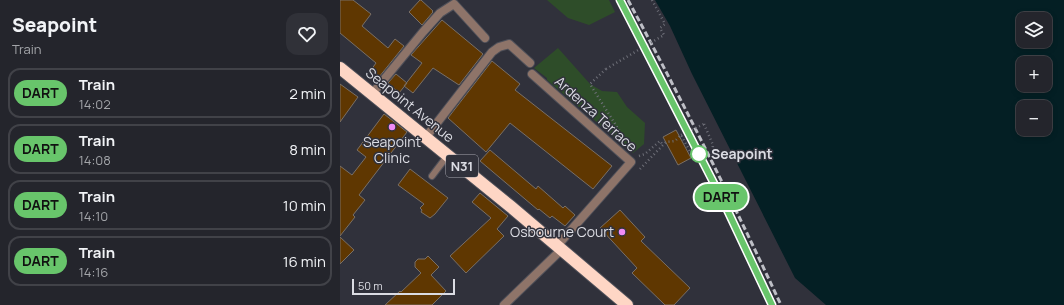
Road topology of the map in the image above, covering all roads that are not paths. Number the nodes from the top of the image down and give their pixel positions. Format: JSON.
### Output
{"nodes":[{"id":1,"x":485,"y":38,"type":"dead end"},
{"id":2,"x":530,"y":63,"type":"dead end"},
{"id":3,"x":340,"y":68,"type":"edge"},
{"id":4,"x":532,"y":74,"type":"dead end"},
{"id":5,"x":372,"y":94,"type":"junction"},
{"id":6,"x":426,"y":137,"type":"junction"},
{"id":7,"x":448,"y":155,"type":"junction"},
{"id":8,"x":432,"y":176,"type":"dead end"},
{"id":9,"x":559,"y":248,"type":"junction"},
{"id":10,"x":504,"y":305,"type":"edge"},
{"id":11,"x":627,"y":305,"type":"edge"}],
"edges":[{"from":1,"to":5,"type":"street"},
{"from":2,"to":6,"type":"street"},
{"from":3,"to":5,"type":"highway","name":"Seapoint Avenue","number":"N31"},
{"from":4,"to":9,"type":"street","name":"Ardenza Terrace"},
{"from":5,"to":6,"type":"highway","name":"Seapoint Avenue","number":"N31"},
{"from":6,"to":7,"type":"highway","name":"Seapoint Avenue","number":"N31"},
{"from":7,"to":8,"type":"lane"},
{"from":7,"to":9,"type":"highway","name":"Seapoint Avenue","number":"N31"},
{"from":9,"to":10,"type":"street","name":"Ardenza Terrace"},
{"from":9,"to":11,"type":"highway","name":"Seapoint Avenue","number":"N31"}]}
